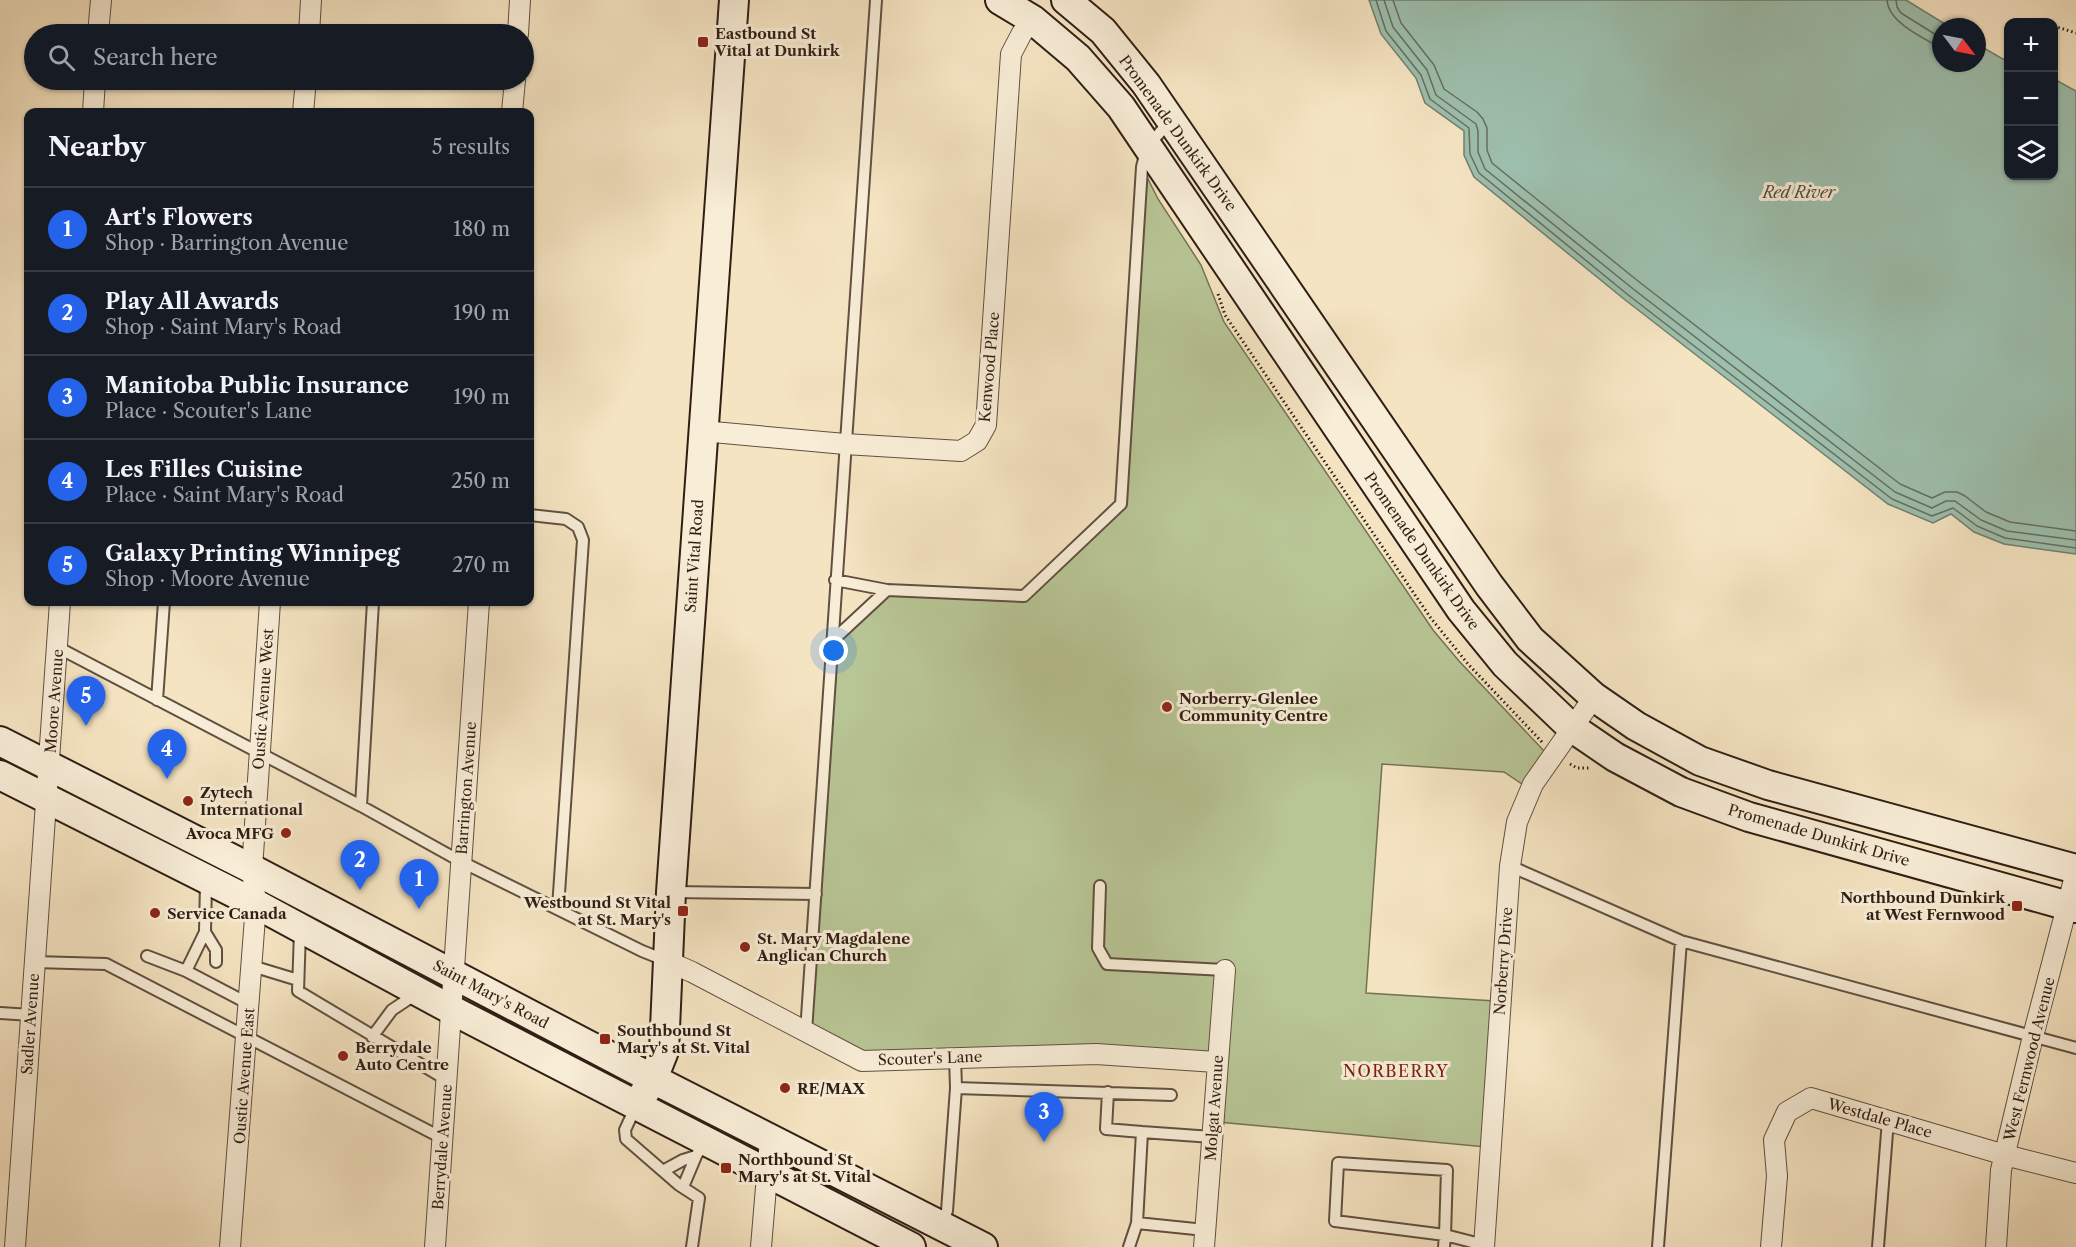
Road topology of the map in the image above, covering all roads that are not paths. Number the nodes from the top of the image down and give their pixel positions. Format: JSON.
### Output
{"nodes":[{"id":1,"x":101,"y":0,"type":"edge"},
{"id":2,"x":311,"y":0,"type":"edge"},
{"id":3,"x":520,"y":0,"type":"edge"},
{"id":4,"x":735,"y":0,"type":"edge"},
{"id":5,"x":876,"y":0,"type":"edge"},
{"id":6,"x":999,"y":0,"type":"edge"},
{"id":7,"x":1066,"y":0,"type":"edge"},
{"id":8,"x":1033,"y":20,"type":"junction"},
{"id":9,"x":99,"y":24,"type":"edge"},
{"id":10,"x":310,"y":24,"type":"edge"},
{"id":11,"x":519,"y":24,"type":"edge"},
{"id":12,"x":94,"y":90,"type":"edge"},
{"id":13,"x":305,"y":90,"type":"edge"},
{"id":14,"x":513,"y":90,"type":"edge"},
{"id":15,"x":93,"y":108,"type":"edge"},
{"id":16,"x":303,"y":108,"type":"edge"},
{"id":17,"x":512,"y":108,"type":"edge"},
{"id":18,"x":1171,"y":119,"type":"junction"},
{"id":19,"x":1147,"y":147,"type":"junction"},
{"id":20,"x":702,"y":430,"type":"junction"},
{"id":21,"x":844,"y":444,"type":"junction"},
{"id":22,"x":534,"y":515,"type":"edge"},
{"id":23,"x":835,"y":580,"type":"junction"},
{"id":24,"x":887,"y":590,"type":"junction"},
{"id":25,"x":60,"y":606,"type":"edge"},
{"id":26,"x":164,"y":606,"type":"edge"},
{"id":27,"x":270,"y":606,"type":"edge"},
{"id":28,"x":373,"y":606,"type":"edge"},
{"id":29,"x":479,"y":606,"type":"edge"},
{"id":30,"x":831,"y":642,"type":"junction"},
{"id":31,"x":57,"y":647,"type":"junction"},
{"id":32,"x":1594,"y":697,"type":"junction"},
{"id":33,"x":157,"y":700,"type":"junction"},
{"id":34,"x":1571,"y":727,"type":"junction"},
{"id":35,"x":0,"y":741,"type":"edge"},
{"id":36,"x":259,"y":753,"type":"junction"},
{"id":37,"x":50,"y":765,"type":"junction"},
{"id":38,"x":0,"y":775,"type":"edge"},
{"id":39,"x":48,"y":800,"type":"junction"},
{"id":40,"x":361,"y":806,"type":"junction"},
{"id":41,"x":460,"y":861,"type":"junction"},
{"id":42,"x":1510,"y":866,"type":"junction"},
{"id":43,"x":252,"y":869,"type":"junction"},
{"id":44,"x":2076,"y":871,"type":"edge"},
{"id":45,"x":206,"y":879,"type":"junction"},
{"id":46,"x":1100,"y":886,"type":"dead end"},
{"id":47,"x":671,"y":892,"type":"junction"},
{"id":48,"x":816,"y":894,"type":"junction"},
{"id":49,"x":256,"y":904,"type":"junction"},
{"id":50,"x":2072,"y":907,"type":"edge"},
{"id":51,"x":558,"y":908,"type":"junction"},
{"id":52,"x":300,"y":927,"type":"junction"},
{"id":53,"x":205,"y":933,"type":"junction"},
{"id":54,"x":1681,"y":941,"type":"junction"},
{"id":55,"x":147,"y":956,"type":"dead end"},
{"id":56,"x":667,"y":961,"type":"junction"},
{"id":57,"x":34,"y":962,"type":"junction"},
{"id":58,"x":216,"y":962,"type":"dead end"},
{"id":59,"x":252,"y":966,"type":"junction"},
{"id":60,"x":1225,"y":970,"type":"joint"},
{"id":61,"x":186,"y":971,"type":"junction"},
{"id":62,"x":454,"y":974,"type":"junction"},
{"id":63,"x":298,"y":980,"type":"junction"},
{"id":64,"x":419,"y":992,"type":"junction"},
{"id":65,"x":249,"y":1004,"type":"junction"},
{"id":66,"x":452,"y":1010,"type":"junction"},
{"id":67,"x":0,"y":1013,"type":"edge"},
{"id":68,"x":31,"y":1015,"type":"junction"},
{"id":69,"x":806,"y":1032,"type":"junction"},
{"id":70,"x":2033,"y":1036,"type":"junction"},
{"id":71,"x":372,"y":1037,"type":"junction"},
{"id":72,"x":247,"y":1038,"type":"junction"},
{"id":73,"x":2076,"y":1048,"type":"edge"},
{"id":74,"x":955,"y":1057,"type":"junction"},
{"id":75,"x":1216,"y":1062,"type":"junction"},
{"id":76,"x":653,"y":1079,"type":"junction"},
{"id":77,"x":447,"y":1080,"type":"junction"},
{"id":78,"x":956,"y":1088,"type":"junction"},
{"id":79,"x":1108,"y":1092,"type":"junction"},
{"id":80,"x":1171,"y":1095,"type":"dead end"},
{"id":81,"x":636,"y":1106,"type":"junction"},
{"id":82,"x":1888,"y":1120,"type":"junction"},
{"id":83,"x":1142,"y":1132,"type":"junction"},
{"id":84,"x":442,"y":1137,"type":"junction"},
{"id":85,"x":1212,"y":1137,"type":"junction"},
{"id":86,"x":770,"y":1139,"type":"junction"},
{"id":87,"x":701,"y":1148,"type":"junction"},
{"id":88,"x":2005,"y":1155,"type":"junction"},
{"id":89,"x":663,"y":1171,"type":"junction"},
{"id":90,"x":767,"y":1171,"type":"junction"},
{"id":91,"x":2076,"y":1173,"type":"edge"},
{"id":92,"x":683,"y":1187,"type":"junction"},
{"id":93,"x":1137,"y":1223,"type":"junction"},
{"id":94,"x":940,"y":1226,"type":"junction"},
{"id":95,"x":1444,"y":1235,"type":"junction"},
{"id":96,"x":1204,"y":1238,"type":"edge"},
{"id":97,"x":1484,"y":1246,"type":"edge"},
{"id":98,"x":15,"y":1247,"type":"edge"},
{"id":99,"x":231,"y":1247,"type":"edge"},
{"id":100,"x":435,"y":1247,"type":"edge"},
{"id":101,"x":692,"y":1247,"type":"edge"},
{"id":102,"x":761,"y":1247,"type":"edge"},
{"id":103,"x":910,"y":1247,"type":"edge"},
{"id":104,"x":983,"y":1247,"type":"edge"},
{"id":105,"x":1129,"y":1247,"type":"edge"},
{"id":106,"x":1444,"y":1247,"type":"edge"},
{"id":107,"x":1658,"y":1247,"type":"edge"},
{"id":108,"x":1771,"y":1247,"type":"edge"},
{"id":109,"x":1878,"y":1247,"type":"edge"},
{"id":110,"x":1996,"y":1247,"type":"edge"}],
"edges":[{"from":1,"to":9,"type":"street"},
{"from":2,"to":10,"type":"street"},
{"from":3,"to":11,"type":"street"},
{"from":4,"to":20,"type":"main road","name":"Saint Vital Road"},
{"from":5,"to":21,"type":"lane"},
{"from":6,"to":8,"type":"main road","name":"Promenade Dunkirk Drive"},
{"from":7,"to":18,"type":"main road","name":"Promenade Dunkirk Drive"},
{"from":8,"to":19,"type":"main road","name":"Promenade Dunkirk Drive"},
{"from":8,"to":21,"type":"street","name":"Kenwood Place"},
{"from":12,"to":15,"type":"street"},
{"from":13,"to":16,"type":"street"},
{"from":14,"to":17,"type":"street"},
{"from":18,"to":19,"type":"lane"},
{"from":18,"to":32,"type":"main road","name":"Promenade Dunkirk Drive"},
{"from":19,"to":24,"type":"lane"},
{"from":19,"to":34,"type":"main road","name":"Promenade Dunkirk Drive"},
{"from":20,"to":21,"type":"street","name":"Kenwood Place"},
{"from":20,"to":47,"type":"main road","name":"Saint Vital Road"},
{"from":21,"to":23,"type":"lane"},
{"from":22,"to":51,"type":"lane"},
{"from":23,"to":24,"type":"lane"},
{"from":23,"to":30,"type":"lane"},
{"from":24,"to":30,"type":"lane"},
{"from":25,"to":31,"type":"street","name":"Moore Avenue"},
{"from":26,"to":33,"type":"lane"},
{"from":27,"to":36,"type":"street","name":"Oustic Avenue West"},
{"from":28,"to":40,"type":"lane"},
{"from":29,"to":41,"type":"street","name":"Barrington Avenue"},
{"from":30,"to":48,"type":"lane"},
{"from":31,"to":33,"type":"lane"},
{"from":31,"to":37,"type":"street","name":"Moore Avenue"},
{"from":32,"to":34,"type":"street","name":"Norberry Drive"},
{"from":32,"to":44,"type":"main road","name":"Promenade Dunkirk Drive"},
{"from":33,"to":36,"type":"lane"},
{"from":34,"to":42,"type":"street","name":"Norberry Drive"},
{"from":34,"to":50,"type":"main road","name":"Promenade Dunkirk Drive"},
{"from":35,"to":37,"type":"main road","name":"Saint Mary's Road"},
{"from":36,"to":40,"type":"lane"},
{"from":36,"to":43,"type":"street","name":"Oustic Avenue West"},
{"from":37,"to":39,"type":"street","name":"Moore Avenue"},
{"from":37,"to":43,"type":"main road","name":"Saint Mary's Road"},
{"from":38,"to":39,"type":"main road","name":"Saint Mary's Road"},
{"from":39,"to":45,"type":"main road","name":"Saint Mary's Road"},
{"from":39,"to":57,"type":"street","name":"Sadler Avenue"},
{"from":40,"to":41,"type":"lane"},
{"from":41,"to":51,"type":"lane"},
{"from":41,"to":62,"type":"street","name":"Barrington Avenue"},
{"from":42,"to":54,"type":"lane"},
{"from":42,"to":97,"type":"street","name":"Norberry Drive"},
{"from":43,"to":49,"type":"street","name":"Oustic Avenue West"},
{"from":43,"to":62,"type":"main road","name":"Saint Mary's Road"},
{"from":44,"to":50,"type":"street","name":"West Fernwood Avenue"},
{"from":45,"to":49,"type":"main road","name":"Saint Mary's Road"},
{"from":45,"to":53,"type":"lane"},
{"from":46,"to":60,"type":"lane"},
{"from":47,"to":48,"type":"lane"},
{"from":47,"to":56,"type":"main road","name":"Saint Vital Road"},
{"from":48,"to":69,"type":"lane"},
{"from":49,"to":52,"type":"main road","name":"Saint Mary's Road"},
{"from":49,"to":59,"type":"street","name":"Oustic Avenue East"},
{"from":50,"to":70,"type":"street","name":"West Fernwood Avenue"},
{"from":51,"to":56,"type":"lane"},
{"from":52,"to":63,"type":"lane"},
{"from":52,"to":64,"type":"main road","name":"Saint Mary's Road"},
{"from":53,"to":58,"type":"lane"},
{"from":53,"to":61,"type":"lane"},
{"from":54,"to":70,"type":"lane"},
{"from":54,"to":107,"type":"lane"},
{"from":55,"to":61,"type":"lane"},
{"from":56,"to":69,"type":"street","name":"Scouter's Lane"},
{"from":56,"to":76,"type":"main road","name":"Saint Vital Road"},
{"from":57,"to":68,"type":"street","name":"Sadler Avenue"},
{"from":57,"to":72,"type":"lane"},
{"from":59,"to":63,"type":"lane"},
{"from":59,"to":65,"type":"street","name":"Oustic Avenue East"},
{"from":60,"to":75,"type":"street","name":"Molgat Avenue"},
{"from":61,"to":65,"type":"lane"},
{"from":62,"to":66,"type":"street","name":"Berrydale Avenue"},
{"from":62,"to":76,"type":"main road","name":"Saint Mary's Road"},
{"from":63,"to":71,"type":"lane"},
{"from":64,"to":66,"type":"main road","name":"Saint Mary's Road"},
{"from":64,"to":71,"type":"lane"},
{"from":65,"to":72,"type":"street","name":"Oustic Avenue East"},
{"from":66,"to":77,"type":"street","name":"Berrydale Avenue"},
{"from":66,"to":81,"type":"main road","name":"Saint Mary's Road"},
{"from":67,"to":68,"type":"lane"},
{"from":68,"to":98,"type":"street","name":"Sadler Avenue"},
{"from":69,"to":74,"type":"street","name":"Scouter's Lane"},
{"from":70,"to":73,"type":"lane"},
{"from":70,"to":88,"type":"street","name":"West Fernwood Avenue"},
{"from":71,"to":77,"type":"lane"},
{"from":72,"to":84,"type":"lane"},
{"from":72,"to":99,"type":"street","name":"Oustic Avenue East"},
{"from":74,"to":75,"type":"street","name":"Scouter's Lane"},
{"from":74,"to":78,"type":"lane"},
{"from":75,"to":85,"type":"street","name":"Molgat Avenue"},
{"from":76,"to":81,"type":"main road","name":"Saint Vital Road"},
{"from":76,"to":86,"type":"main road","name":"Saint Mary's Road"},
{"from":77,"to":84,"type":"street","name":"Berrydale Avenue"},
{"from":78,"to":79,"type":"lane"},
{"from":78,"to":94,"type":"lane"},
{"from":79,"to":80,"type":"lane"},
{"from":79,"to":83,"type":"lane"},
{"from":81,"to":87,"type":"main road","name":"Saint Mary's Road"},
{"from":81,"to":89,"type":"lane"},
{"from":82,"to":88,"type":"street","name":"Westdale Place"},
{"from":82,"to":108,"type":"street","name":"Westdale Place"},
{"from":82,"to":109,"type":"lane"},
{"from":83,"to":85,"type":"lane"},
{"from":83,"to":93,"type":"lane"},
{"from":84,"to":100,"type":"street","name":"Berrydale Avenue"},
{"from":85,"to":96,"type":"street","name":"Molgat Avenue"},
{"from":86,"to":90,"type":"street"},
{"from":86,"to":94,"type":"main road","name":"Saint Mary's Road"},
{"from":87,"to":89,"type":"lane"},
{"from":87,"to":90,"type":"main road","name":"Saint Mary's Road"},
{"from":87,"to":92,"type":"lane"},
{"from":88,"to":91,"type":"street","name":"Westdale Place"},
{"from":88,"to":110,"type":"street","name":"West Fernwood Avenue"},
{"from":89,"to":92,"type":"lane"},
{"from":90,"to":102,"type":"street"},
{"from":90,"to":103,"type":"main road","name":"Saint Mary's Road"},
{"from":92,"to":101,"type":"lane"},
{"from":93,"to":96,"type":"lane"},
{"from":93,"to":105,"type":"lane"},
{"from":94,"to":104,"type":"main road","name":"Saint Mary's Road"},
{"from":95,"to":95,"type":"lane"},
{"from":95,"to":97,"type":"lane"},
{"from":95,"to":106,"type":"lane"}]}
